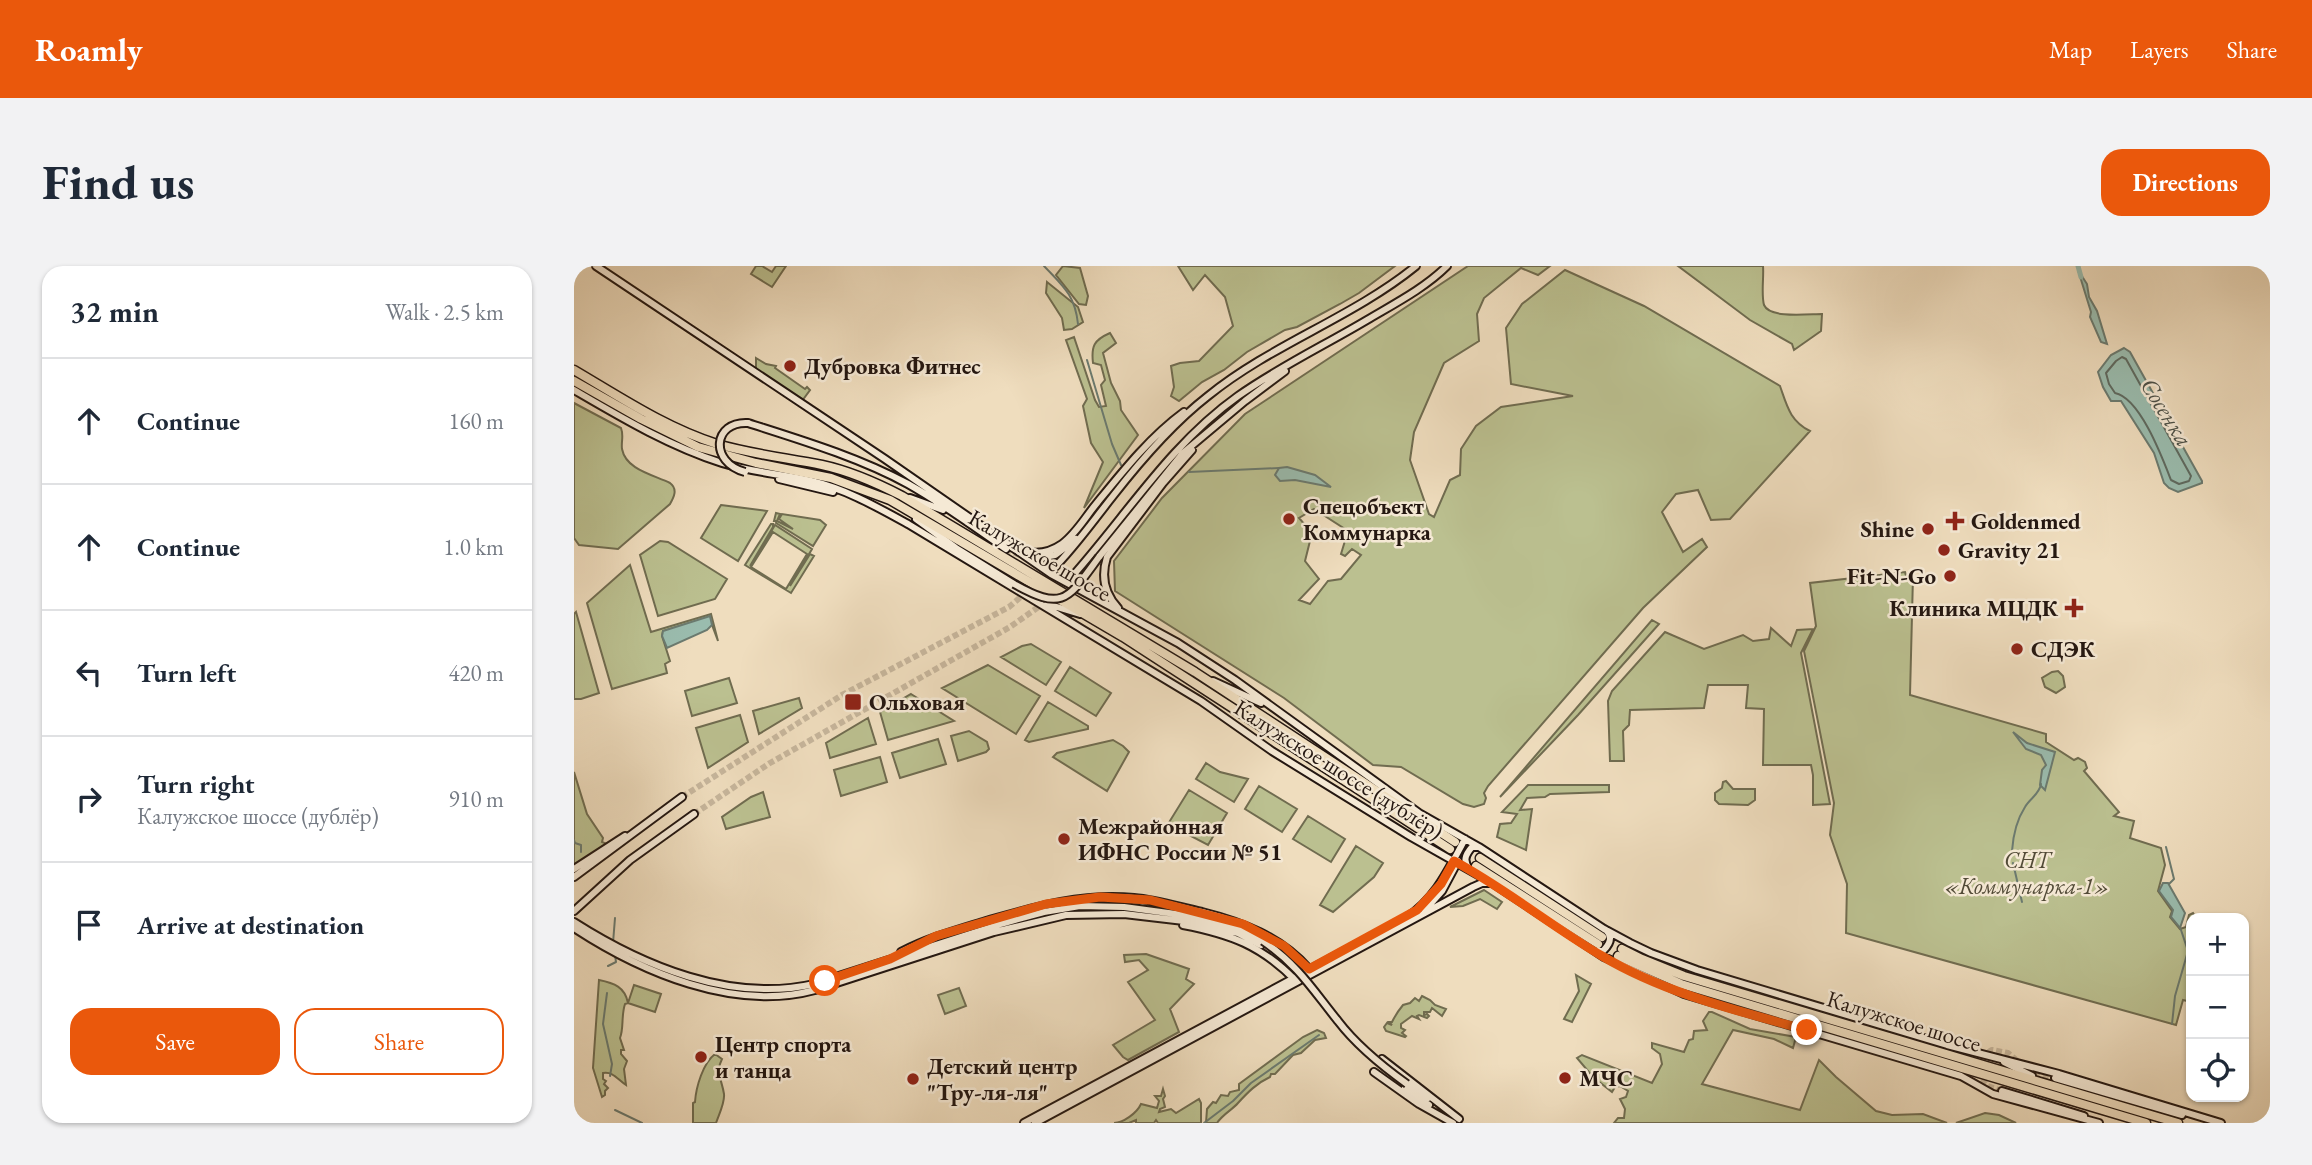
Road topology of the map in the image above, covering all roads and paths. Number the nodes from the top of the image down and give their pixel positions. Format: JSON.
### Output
{"nodes":[{"id":1,"x":593,"y":266,"type":"edge"},
{"id":2,"x":1416,"y":266,"type":"edge"},
{"id":3,"x":1446,"y":267,"type":"edge"},
{"id":4,"x":691,"y":334,"type":"dead end"},
{"id":5,"x":1301,"y":359,"type":"junction"},
{"id":6,"x":574,"y":370,"type":"edge"},
{"id":7,"x":575,"y":385,"type":"edge"},
{"id":8,"x":1205,"y":398,"type":"junction"},
{"id":9,"x":1209,"y":430,"type":"junction"},
{"id":10,"x":902,"y":496,"type":"junction"},
{"id":11,"x":856,"y":497,"type":"junction"},
{"id":12,"x":902,"y":507,"type":"junction"},
{"id":13,"x":955,"y":514,"type":"junction"},
{"id":14,"x":1088,"y":529,"type":"junction"},
{"id":15,"x":1009,"y":547,"type":"junction"},
{"id":16,"x":1039,"y":558,"type":"tunnel mouth"},
{"id":17,"x":1051,"y":572,"type":"junction"},
{"id":18,"x":1069,"y":580,"type":"tunnel mouth"},
{"id":19,"x":1032,"y":599,"type":"junction"},
{"id":20,"x":1076,"y":600,"type":"junction"},
{"id":21,"x":1090,"y":617,"type":"junction"},
{"id":22,"x":1136,"y":620,"type":"junction"},
{"id":23,"x":1195,"y":672,"type":"junction"},
{"id":24,"x":1275,"y":710,"type":"junction"},
{"id":25,"x":682,"y":797,"type":"tunnel mouth"},
{"id":26,"x":694,"y":814,"type":"tunnel mouth"},
{"id":27,"x":647,"y":822,"type":"junction"},
{"id":28,"x":1467,"y":840,"type":"junction"},
{"id":29,"x":1479,"y":847,"type":"junction"},
{"id":30,"x":1440,"y":854,"type":"junction"},
{"id":31,"x":1475,"y":864,"type":"junction"},
{"id":32,"x":1454,"y":865,"type":"junction"},
{"id":33,"x":574,"y":869,"type":"edge"},
{"id":34,"x":574,"y":877,"type":"edge"},
{"id":35,"x":1443,"y":880,"type":"junction"},
{"id":36,"x":1494,"y":884,"type":"junction"},
{"id":37,"x":574,"y":911,"type":"edge"},
{"id":38,"x":1154,"y":917,"type":"junction"},
{"id":39,"x":1416,"y":917,"type":"junction"},
{"id":40,"x":574,"y":922,"type":"edge"},
{"id":41,"x":574,"y":928,"type":"edge"},
{"id":42,"x":1599,"y":940,"type":"junction"},
{"id":43,"x":1262,"y":943,"type":"junction"},
{"id":44,"x":633,"y":958,"type":"junction"},
{"id":45,"x":890,"y":959,"type":"junction"},
{"id":46,"x":1309,"y":969,"type":"junction"},
{"id":47,"x":1295,"y":980,"type":"junction"},
{"id":48,"x":1755,"y":1007,"type":"junction"},
{"id":49,"x":1797,"y":1009,"type":"junction"},
{"id":50,"x":1851,"y":1017,"type":"junction"},
{"id":51,"x":1807,"y":1030,"type":"junction"},
{"id":52,"x":1873,"y":1049,"type":"junction"},
{"id":53,"x":1990,"y":1056,"type":"junction"},
{"id":54,"x":1382,"y":1059,"type":"dead end"},
{"id":55,"x":1938,"y":1062,"type":"junction"},
{"id":56,"x":1374,"y":1072,"type":"dead end"},
{"id":57,"x":2053,"y":1081,"type":"junction"},
{"id":58,"x":2002,"y":1091,"type":"tunnel mouth"},
{"id":59,"x":1458,"y":1122,"type":"edge"},
{"id":60,"x":1024,"y":1123,"type":"edge"},
{"id":61,"x":1035,"y":1123,"type":"edge"},
{"id":62,"x":2099,"y":1123,"type":"edge"},
{"id":63,"x":2146,"y":1123,"type":"edge"},
{"id":64,"x":2178,"y":1123,"type":"edge"},
{"id":65,"x":2219,"y":1123,"type":"edge"}],
"edges":[{"from":1,"to":4,"type":"main road"},
{"from":1,"to":15,"type":"main road"},
{"from":2,"to":8,"type":"main road"},
{"from":3,"to":5,"type":"main road"},
{"from":5,"to":9,"type":"main road"},
{"from":5,"to":18,"type":"main road"},
{"from":6,"to":10,"type":"highway","name":"Калужское шоссе"},
{"from":7,"to":11,"type":"main road"},
{"from":7,"to":12,"type":"highway","name":"Калужское шоссе"},
{"from":8,"to":14,"type":"main road"},
{"from":8,"to":15,"type":"main road"},
{"from":9,"to":12,"type":"main road","bridge":true},
{"from":9,"to":22,"type":"main road"},
{"from":10,"to":13,"type":"main road"},
{"from":10,"to":20,"type":"highway","name":"Калужское шоссе"},
{"from":11,"to":13,"type":"main road","bridge":true},
{"from":11,"to":19,"type":"main road","name":"Калужское шоссе (дублёр)"},
{"from":12,"to":21,"type":"highway","name":"Калужское шоссе"},
{"from":13,"to":15,"type":"main road"},
{"from":14,"to":16,"type":"main road"},
{"from":14,"to":17,"type":"main road"},
{"from":15,"to":17,"type":"main road","name":"Калужское шоссе (дублёр)"},
{"from":17,"to":20,"type":"main road"},
{"from":17,"to":22,"type":"main road","name":"Калужское шоссе (дублёр)"},
{"from":19,"to":21,"type":"main road"},
{"from":19,"to":30,"type":"main road","name":"Калужское шоссе (дублёр)"},
{"from":20,"to":23,"type":"highway","name":"Калужское шоссе"},
{"from":21,"to":23,"type":"highway","name":"Калужское шоссе"},
{"from":22,"to":24,"type":"main road","name":"Калужское шоссе (дублёр)"},
{"from":23,"to":24,"type":"main road"},
{"from":24,"to":28,"type":"main road","name":"Калужское шоссе (дублёр)"},
{"from":25,"to":27,"type":"main road"},
{"from":26,"to":37,"type":"main road"},
{"from":27,"to":33,"type":"main road"},
{"from":27,"to":34,"type":"main road"},
{"from":28,"to":29,"type":"main road","name":"Калужское шоссе (дублёр)"},
{"from":28,"to":32,"type":"main road"},
{"from":29,"to":31,"type":"main road"},
{"from":29,"to":42,"type":"main road","name":"Калужское шоссе (дублёр)"},
{"from":30,"to":32,"type":"main road","name":"Калужское шоссе (дублёр)"},
{"from":30,"to":35,"type":"main road"},
{"from":31,"to":32,"type":"main road","name":"Калужское шоссе (дублёр)"},
{"from":31,"to":36,"type":"main road","name":"Калужское шоссе (дублёр)"},
{"from":31,"to":42,"type":"highway"},
{"from":32,"to":35,"type":"main road"},
{"from":32,"to":39,"type":"main road"},
{"from":35,"to":46,"type":"main road"},
{"from":36,"to":39,"type":"main road"},
{"from":36,"to":42,"type":"main road","name":"Калужское шоссе (дублёр)"},
{"from":38,"to":43,"type":"main road"},
{"from":38,"to":44,"type":"main road"},
{"from":38,"to":47,"type":"main road"},
{"from":39,"to":47,"type":"main road"},
{"from":40,"to":44,"type":"main road"},
{"from":41,"to":44,"type":"main road"},
{"from":42,"to":50,"type":"main road","name":"Калужское шоссе (дублёр)"},
{"from":42,"to":51,"type":"main road","name":"Калужское шоссе (дублёр)"},
{"from":43,"to":45,"type":"main road"},
{"from":43,"to":59,"type":"main road","bridge":true},
{"from":44,"to":45,"type":"main road"},
{"from":45,"to":46,"type":"main road"},
{"from":46,"to":47,"type":"main road"},
{"from":47,"to":60,"type":"main road"},
{"from":47,"to":61,"type":"main road"},
{"from":48,"to":49,"type":"highway","name":"Калужское шоссе"},
{"from":48,"to":51,"type":"main road"},
{"from":48,"to":55,"type":"highway","name":"Калужское шоссе"},
{"from":49,"to":50,"type":"main road"},
{"from":49,"to":57,"type":"highway","name":"Калужское шоссе"},
{"from":50,"to":53,"type":"main road","name":"Калужское шоссе (дублёр)"},
{"from":51,"to":52,"type":"main road","name":"Калужское шоссе (дублёр)"},
{"from":52,"to":55,"type":"main road"},
{"from":52,"to":62,"type":"main road","name":"Калужское шоссе (дублёр)"},
{"from":53,"to":57,"type":"main road"},
{"from":53,"to":65,"type":"main road","name":"Калужское шоссе (дублёр)"},
{"from":54,"to":59,"type":"main road"},
{"from":55,"to":63,"type":"highway","name":"Калужское шоссе"},
{"from":56,"to":59,"type":"main road"},
{"from":57,"to":64,"type":"highway","name":"Калужское шоссе"},
{"from":57,"to":65,"type":"main road"},
{"from":58,"to":62,"type":"main road"}]}
